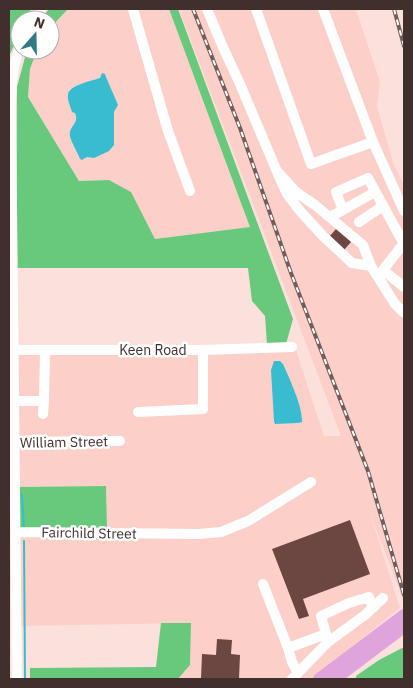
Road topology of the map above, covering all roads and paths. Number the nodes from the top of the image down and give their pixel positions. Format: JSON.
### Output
{"nodes":[{"id":1,"x":133,"y":9,"type":"edge"},
{"id":2,"x":207,"y":9,"type":"edge"},
{"id":3,"x":256,"y":9,"type":"edge"},
{"id":4,"x":323,"y":9,"type":"edge"},
{"id":5,"x":16,"y":60,"type":"edge"},
{"id":6,"x":373,"y":142,"type":"junction"},
{"id":7,"x":277,"y":171,"type":"junction"},
{"id":8,"x":190,"y":191,"type":"dead end"},
{"id":9,"x":376,"y":192,"type":"junction"},
{"id":10,"x":383,"y":206,"type":"junction"},
{"id":11,"x":343,"y":210,"type":"junction"},
{"id":12,"x":404,"y":211,"type":"edge"},
{"id":13,"x":330,"y":217,"type":"junction"},
{"id":14,"x":359,"y":222,"type":"dead end"},
{"id":15,"x":404,"y":244,"type":"edge"},
{"id":16,"x":371,"y":266,"type":"junction"},
{"id":17,"x":383,"y":270,"type":"junction"},
{"id":18,"x":404,"y":287,"type":"edge"},
{"id":19,"x":11,"y":303,"type":"edge"},
{"id":20,"x":404,"y":313,"type":"edge"},
{"id":21,"x":292,"y":347,"type":"dead end"},
{"id":22,"x":14,"y":350,"type":"junction"},
{"id":23,"x":45,"y":350,"type":"junction"},
{"id":24,"x":203,"y":350,"type":"junction"},
{"id":25,"x":44,"y":401,"type":"junction"},
{"id":26,"x":14,"y":402,"type":"junction"},
{"id":27,"x":138,"y":412,"type":"dead end"},
{"id":28,"x":43,"y":414,"type":"dead end"},
{"id":29,"x":120,"y":441,"type":"dead end"},
{"id":30,"x":12,"y":442,"type":"edge"},
{"id":31,"x":311,"y":482,"type":"dead end"},
{"id":32,"x":16,"y":532,"type":"junction"},
{"id":33,"x":263,"y":584,"type":"dead end"},
{"id":34,"x":384,"y":598,"type":"dead end"},
{"id":35,"x":373,"y":608,"type":"junction"},
{"id":36,"x":404,"y":614,"type":"edge"},
{"id":37,"x":397,"y":628,"type":"edge"},
{"id":38,"x":327,"y":637,"type":"junction"},
{"id":39,"x":288,"y":648,"type":"junction"},
{"id":40,"x":295,"y":676,"type":"edge"},
{"id":41,"x":17,"y":679,"type":"edge"},
{"id":42,"x":319,"y":679,"type":"edge"},
{"id":43,"x":335,"y":679,"type":"edge"}],
"edges":[{"from":1,"to":8,"type":"street"},
{"from":2,"to":7,"type":"street"},
{"from":3,"to":6,"type":"street"},
{"from":4,"to":6,"type":"street"},
{"from":5,"to":19,"type":"street"},
{"from":6,"to":12,"type":"street"},
{"from":7,"to":13,"type":"street"},
{"from":7,"to":16,"type":"street"},
{"from":9,"to":10,"type":"street"},
{"from":9,"to":11,"type":"street"},
{"from":9,"to":11,"type":"street"},
{"from":10,"to":14,"type":"street"},
{"from":10,"to":15,"type":"street"},
{"from":11,"to":13,"type":"street"},
{"from":13,"to":16,"type":"street"},
{"from":15,"to":17,"type":"street"},
{"from":16,"to":17,"type":"street"},
{"from":16,"to":20,"type":"street"},
{"from":17,"to":18,"type":"street"},
{"from":19,"to":22,"type":"street"},
{"from":21,"to":24,"type":"street","name":"Keen Road"},
{"from":22,"to":23,"type":"street","name":"Keen Road"},
{"from":22,"to":26,"type":"street"},
{"from":23,"to":24,"type":"street","name":"Keen Road"},
{"from":23,"to":25,"type":"street"},
{"from":24,"to":27,"type":"street"},
{"from":25,"to":26,"type":"street"},
{"from":25,"to":28,"type":"street"},
{"from":26,"to":30,"type":"street"},
{"from":29,"to":30,"type":"street","name":"William Street"},
{"from":30,"to":32,"type":"street"},
{"from":31,"to":32,"type":"street","name":"Fairchild Street"},
{"from":32,"to":41,"type":"street"},
{"from":33,"to":39,"type":"street"},
{"from":34,"to":35,"type":"street"},
{"from":35,"to":38,"type":"street"},
{"from":35,"to":38,"type":"street"},
{"from":36,"to":37,"type":"main road"},
{"from":37,"to":42,"type":"main road"},
{"from":37,"to":43,"type":"main road"},
{"from":38,"to":39,"type":"street"},
{"from":38,"to":40,"type":"street"},
{"from":39,"to":40,"type":"street"}]}
